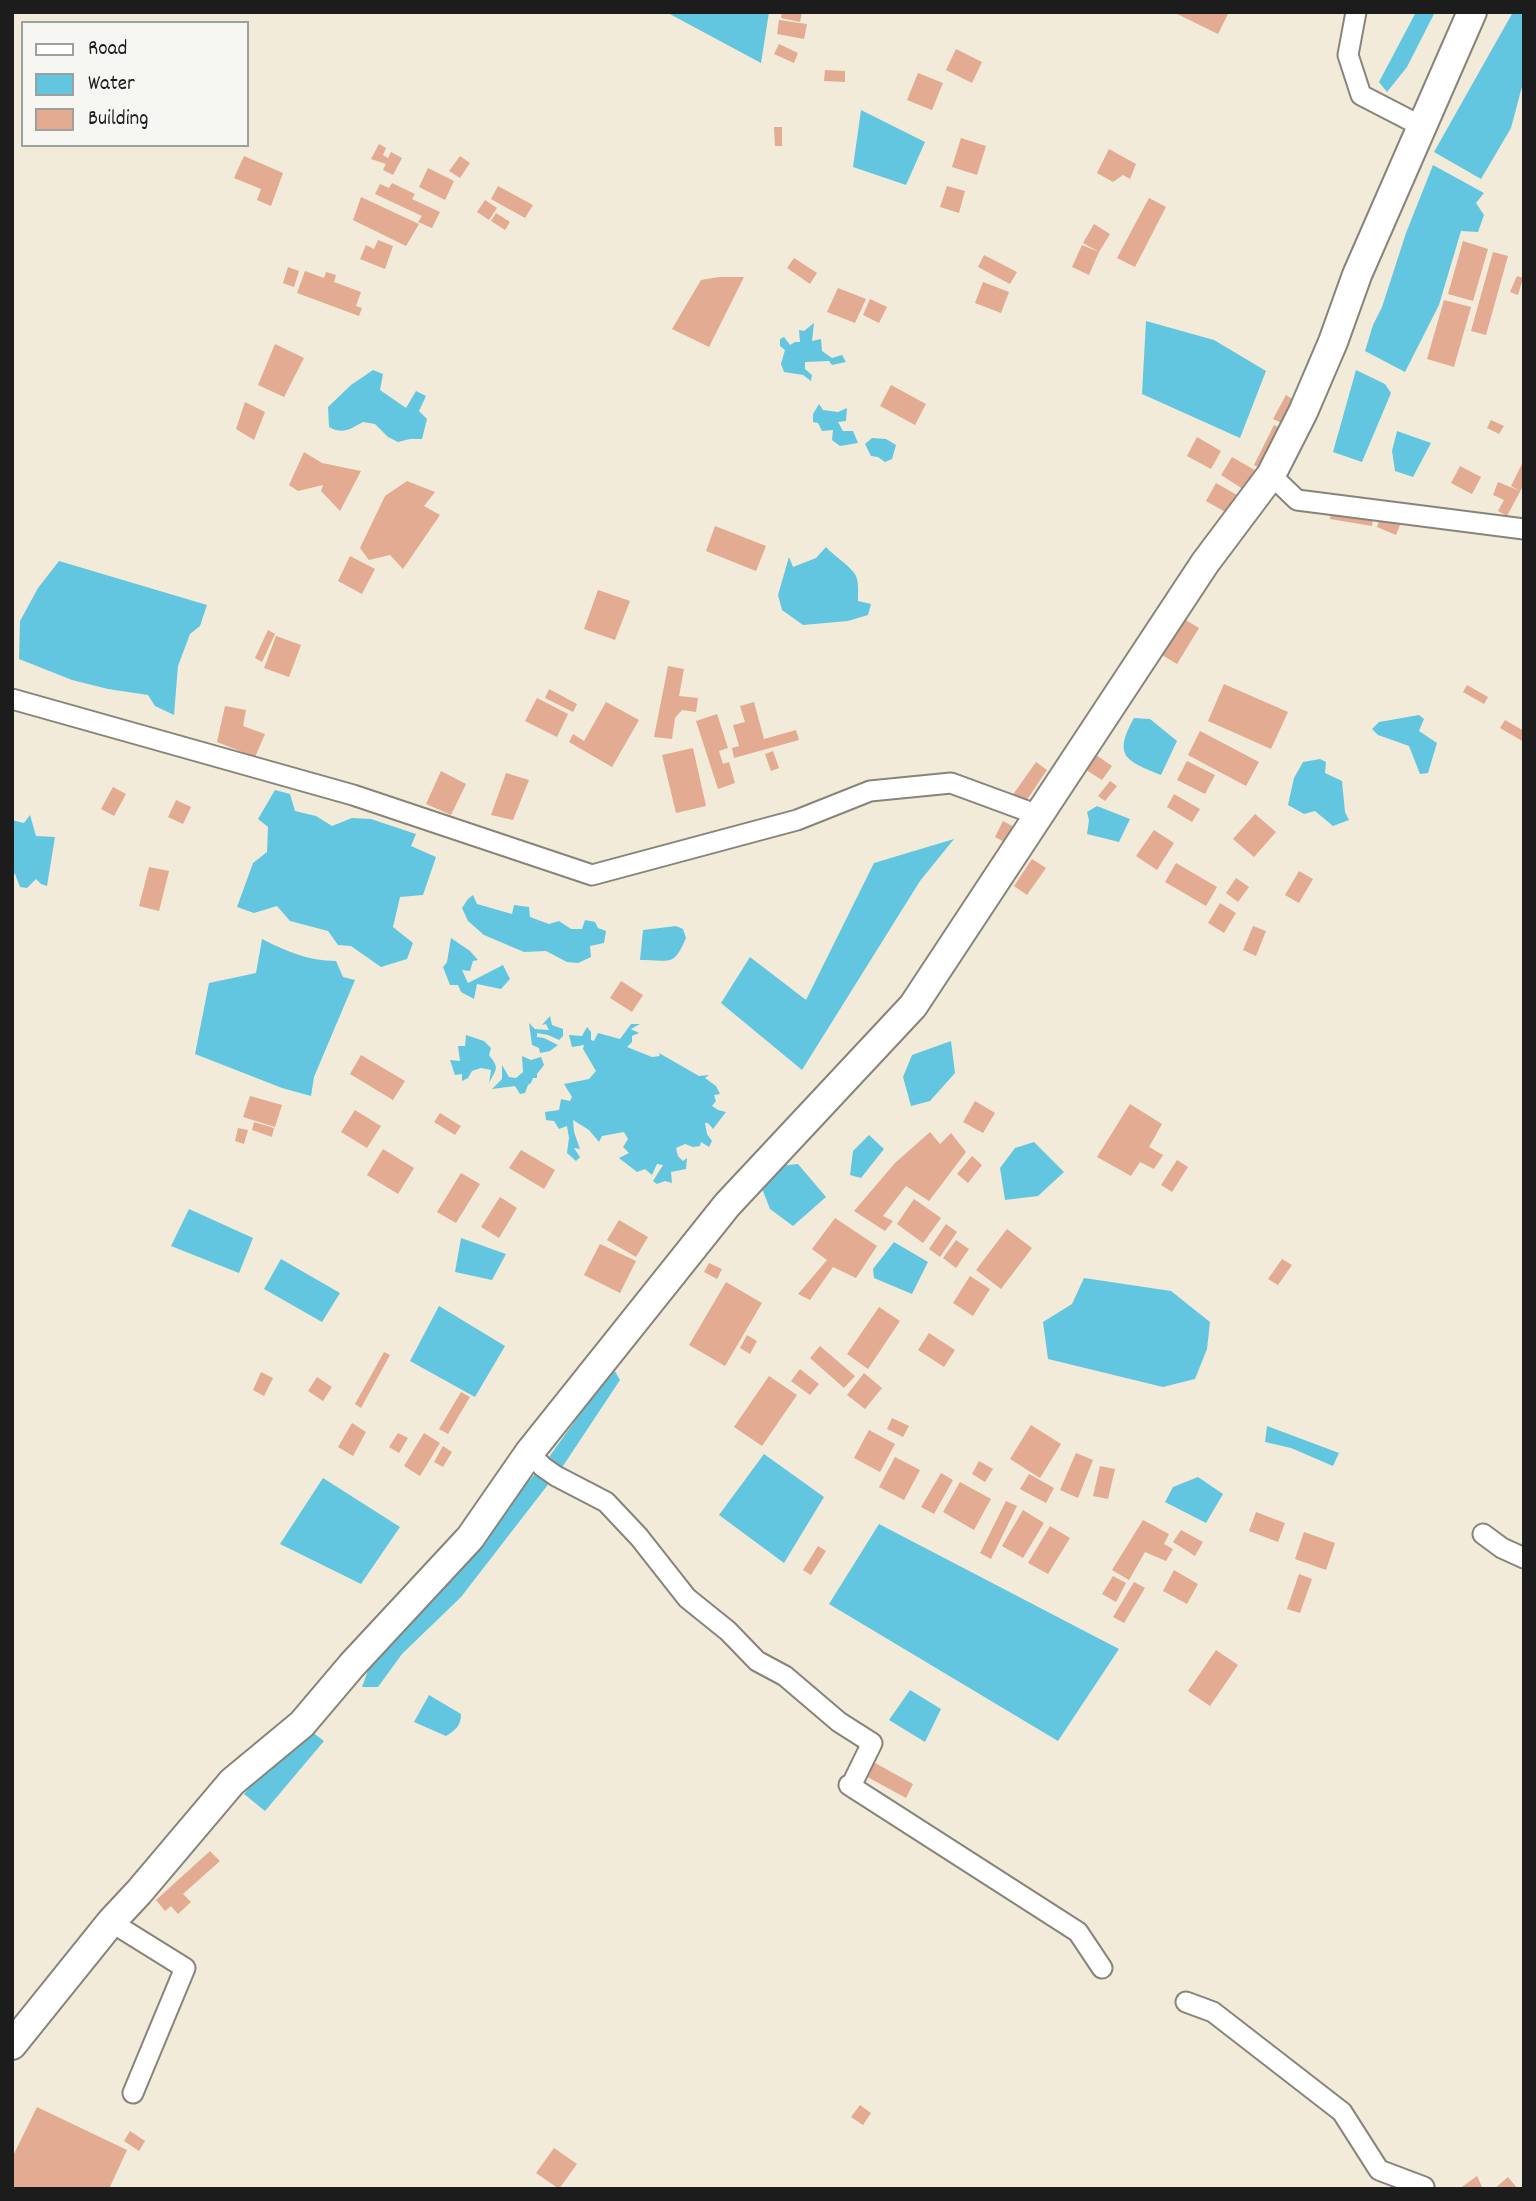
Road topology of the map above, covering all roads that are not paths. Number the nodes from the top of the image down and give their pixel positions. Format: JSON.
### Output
{"nodes":[{"id":1,"x":1356,"y":12,"type":"edge"},
{"id":2,"x":1472,"y":12,"type":"edge"},
{"id":3,"x":1421,"y":126,"type":"junction"},
{"id":4,"x":1271,"y":475,"type":"junction"},
{"id":5,"x":1524,"y":529,"type":"edge"},
{"id":6,"x":12,"y":699,"type":"edge"},
{"id":7,"x":1038,"y":815,"type":"junction"},
{"id":8,"x":529,"y":1453,"type":"junction"},
{"id":9,"x":1483,"y":1534,"type":"dead end"},
{"id":10,"x":1524,"y":1558,"type":"edge"},
{"id":11,"x":111,"y":1922,"type":"junction"},
{"id":12,"x":1102,"y":1968,"type":"dead end"},
{"id":13,"x":1186,"y":2002,"type":"dead end"},
{"id":14,"x":12,"y":2045,"type":"edge"},
{"id":15,"x":133,"y":2093,"type":"dead end"},
{"id":16,"x":1424,"y":2187,"type":"edge"}],
"edges":[{"from":1,"to":3,"type":"street"},
{"from":2,"to":3,"type":"main road"},
{"from":3,"to":4,"type":"main road"},
{"from":4,"to":5,"type":"street"},
{"from":4,"to":7,"type":"main road"},
{"from":6,"to":7,"type":"street"},
{"from":7,"to":8,"type":"main road"},
{"from":8,"to":11,"type":"main road"},
{"from":8,"to":12,"type":"street"},
{"from":9,"to":10,"type":"street"},
{"from":11,"to":14,"type":"main road"},
{"from":11,"to":15,"type":"street"},
{"from":13,"to":16,"type":"street"}]}
